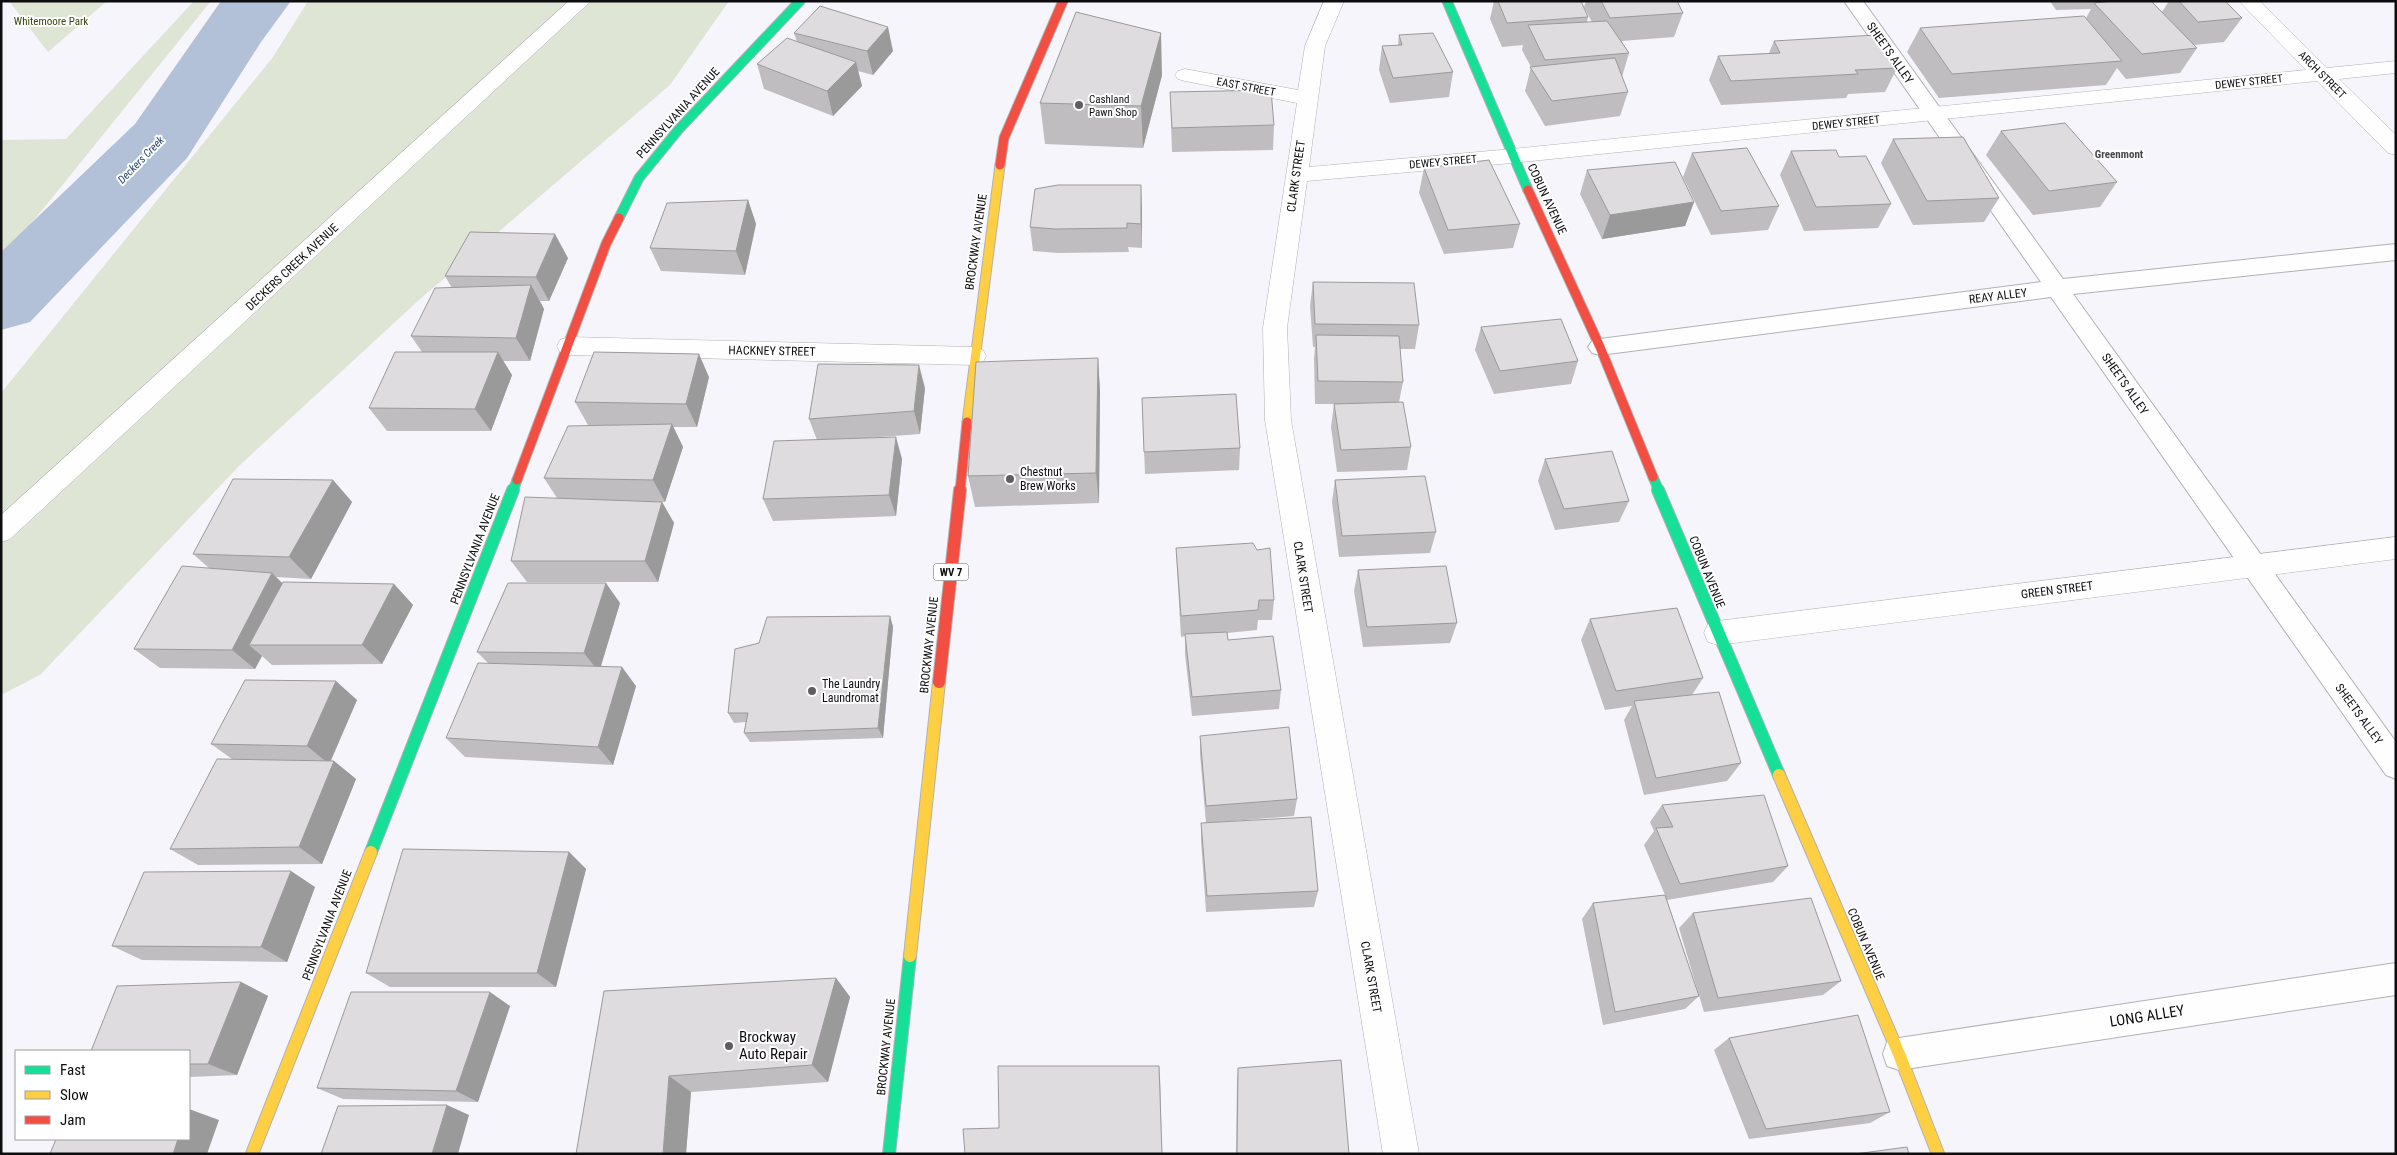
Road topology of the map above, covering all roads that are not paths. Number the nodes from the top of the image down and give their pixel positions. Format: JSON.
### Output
{"nodes":[{"id":1,"x":581,"y":1,"type":"edge"},
{"id":2,"x":800,"y":1,"type":"edge"},
{"id":3,"x":1063,"y":1,"type":"edge"},
{"id":4,"x":1334,"y":1,"type":"edge"},
{"id":5,"x":1447,"y":1,"type":"edge"},
{"id":6,"x":1853,"y":1,"type":"edge"},
{"id":7,"x":2249,"y":1,"type":"edge"},
{"id":8,"x":2396,"y":67,"type":"edge"},
{"id":9,"x":1184,"y":75,"type":"dead end"},
{"id":10,"x":2321,"y":75,"type":"junction"},
{"id":11,"x":1307,"y":98,"type":"junction"},
{"id":12,"x":1933,"y":114,"type":"junction"},
{"id":13,"x":2396,"y":148,"type":"edge"},
{"id":14,"x":1512,"y":156,"type":"junction"},
{"id":15,"x":1296,"y":175,"type":"junction"},
{"id":16,"x":2396,"y":252,"type":"edge"},
{"id":17,"x":2057,"y":288,"type":"junction"},
{"id":18,"x":569,"y":346,"type":"junction"},
{"id":19,"x":1600,"y":347,"type":"junction"},
{"id":20,"x":974,"y":356,"type":"junction"},
{"id":21,"x":1,"y":531,"type":"edge"},
{"id":22,"x":2396,"y":548,"type":"edge"},
{"id":23,"x":2252,"y":565,"type":"junction"},
{"id":24,"x":1718,"y":633,"type":"junction"},
{"id":25,"x":2396,"y":766,"type":"edge"},
{"id":26,"x":2396,"y":978,"type":"edge"},
{"id":27,"x":1899,"y":1054,"type":"junction"},
{"id":28,"x":252,"y":1154,"type":"edge"},
{"id":29,"x":889,"y":1154,"type":"edge"},
{"id":30,"x":1401,"y":1154,"type":"edge"},
{"id":31,"x":1938,"y":1154,"type":"edge"}],
"edges":[{"from":1,"to":21,"type":"street","name":"DECKERS CREEK AVENUE"},
{"from":2,"to":18,"type":"street","name":"PENNSYLVANIA AVENUE"},
{"from":3,"to":20,"type":"street","name":"BROCKWAY AVENUE","number":"WV 7"},
{"from":4,"to":11,"type":"street","name":"CLARK STREET"},
{"from":5,"to":14,"type":"street","name":"COBUN AVENUE"},
{"from":6,"to":12,"type":"lane","name":"SHEETS ALLEY"},
{"from":7,"to":10,"type":"street","name":"ARCH STREET"},
{"from":8,"to":10,"type":"street","name":"DEWEY STREET"},
{"from":9,"to":11,"type":"street","name":"EAST STREET"},
{"from":10,"to":12,"type":"street","name":"DEWEY STREET"},
{"from":10,"to":13,"type":"street","name":"ARCH STREET"},
{"from":11,"to":15,"type":"street","name":"CLARK STREET"},
{"from":12,"to":14,"type":"street","name":"DEWEY STREET"},
{"from":12,"to":17,"type":"lane","name":"SHEETS ALLEY"},
{"from":14,"to":15,"type":"street","name":"DEWEY STREET"},
{"from":14,"to":19,"type":"street","name":"COBUN AVENUE"},
{"from":15,"to":30,"type":"street","name":"CLARK STREET"},
{"from":16,"to":17,"type":"lane","name":"REAY ALLEY"},
{"from":17,"to":19,"type":"lane","name":"REAY ALLEY"},
{"from":17,"to":23,"type":"lane","name":"SHEETS ALLEY"},
{"from":18,"to":20,"type":"street","name":"HACKNEY STREET"},
{"from":18,"to":28,"type":"street","name":"PENNSYLVANIA AVENUE"},
{"from":19,"to":24,"type":"street","name":"COBUN AVENUE"},
{"from":20,"to":29,"type":"street","name":"BROCKWAY AVENUE","number":"WV 7"},
{"from":22,"to":23,"type":"street","name":"GREEN STREET"},
{"from":23,"to":24,"type":"street","name":"GREEN STREET"},
{"from":23,"to":25,"type":"lane","name":"SHEETS ALLEY"},
{"from":24,"to":27,"type":"street","name":"COBUN AVENUE"},
{"from":26,"to":27,"type":"lane","name":"LONG ALLEY"},
{"from":27,"to":31,"type":"street","name":"COBUN AVENUE"}]}
